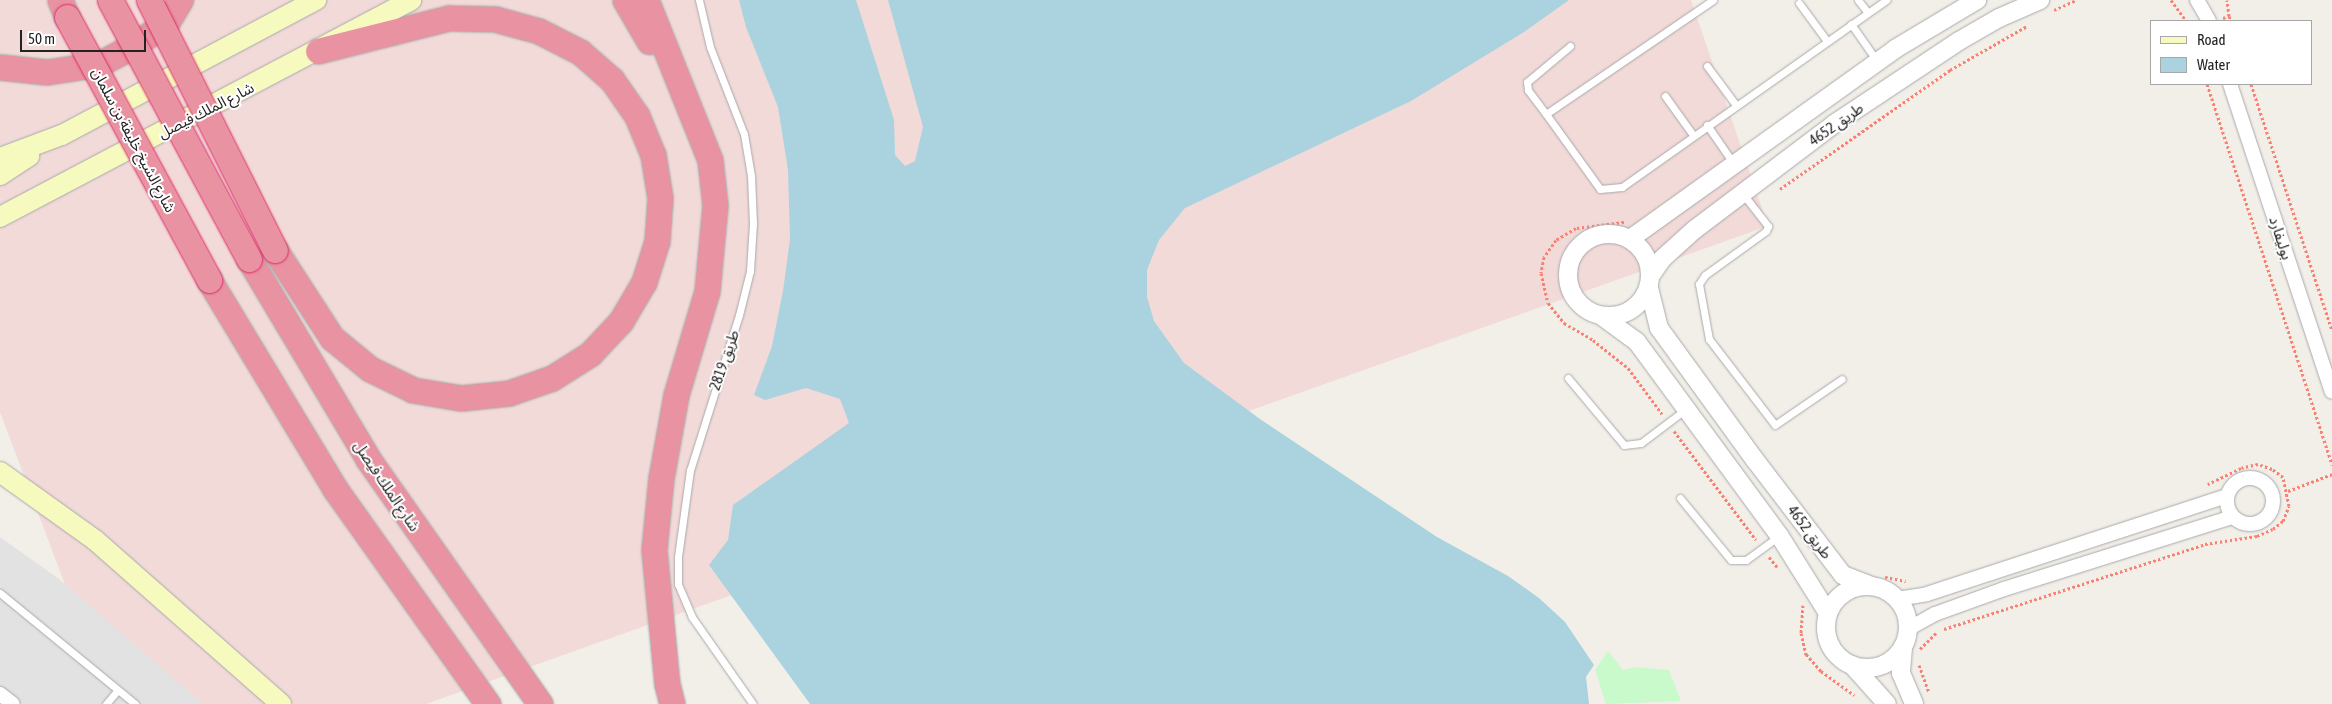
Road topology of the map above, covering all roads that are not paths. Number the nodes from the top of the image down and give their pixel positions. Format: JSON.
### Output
{"nodes":[{"id":1,"x":110,"y":0,"type":"edge"},
{"id":2,"x":149,"y":0,"type":"edge"},
{"id":3,"x":180,"y":0,"type":"edge"},
{"id":4,"x":316,"y":0,"type":"edge"},
{"id":5,"x":411,"y":0,"type":"edge"},
{"id":6,"x":625,"y":0,"type":"edge"},
{"id":7,"x":646,"y":0,"type":"edge"},
{"id":8,"x":699,"y":0,"type":"edge"},
{"id":9,"x":1713,"y":0,"type":"edge"},
{"id":10,"x":1858,"y":0,"type":"edge"},
{"id":11,"x":1886,"y":0,"type":"edge"},
{"id":12,"x":1977,"y":0,"type":"edge"},
{"id":13,"x":2197,"y":0,"type":"edge"},
{"id":14,"x":2207,"y":0,"type":"edge"},
{"id":15,"x":1799,"y":3,"type":"dead end"},
{"id":16,"x":2044,"y":7,"type":"edge"},
{"id":17,"x":64,"y":8,"type":"edge"},
{"id":18,"x":1868,"y":13,"type":"junction"},
{"id":19,"x":2213,"y":20,"type":"edge"},
{"id":20,"x":1851,"y":24,"type":"junction"},
{"id":21,"x":1827,"y":41,"type":"junction"},
{"id":22,"x":1570,"y":46,"type":"dead end"},
{"id":23,"x":318,"y":51,"type":"junction"},
{"id":24,"x":1878,"y":61,"type":"junction"},
{"id":25,"x":1707,"y":66,"type":"dead end"},
{"id":26,"x":0,"y":67,"type":"edge"},
{"id":27,"x":2230,"y":85,"type":"edge"},
{"id":28,"x":1664,"y":96,"type":"dead end"},
{"id":29,"x":1736,"y":105,"type":"junction"},
{"id":30,"x":691,"y":114,"type":"junction"},
{"id":31,"x":1546,"y":114,"type":"junction"},
{"id":32,"x":1707,"y":125,"type":"junction"},
{"id":33,"x":62,"y":135,"type":"junction"},
{"id":34,"x":1693,"y":135,"type":"junction"},
{"id":35,"x":0,"y":158,"type":"edge"},
{"id":36,"x":1734,"y":165,"type":"junction"},
{"id":37,"x":0,"y":175,"type":"edge"},
{"id":38,"x":1748,"y":200,"type":"junction"},
{"id":39,"x":0,"y":217,"type":"edge"},
{"id":40,"x":1630,"y":239,"type":"junction"},
{"id":41,"x":1650,"y":282,"type":"junction"},
{"id":42,"x":1603,"y":317,"type":"junction"},
{"id":43,"x":1568,"y":378,"type":"dead end"},
{"id":44,"x":1842,"y":379,"type":"dead end"},
{"id":45,"x":2332,"y":392,"type":"edge"},
{"id":46,"x":1686,"y":409,"type":"junction"},
{"id":47,"x":0,"y":472,"type":"edge"},
{"id":48,"x":0,"y":488,"type":"edge"},
{"id":49,"x":34,"y":495,"type":"junction"},
{"id":50,"x":2226,"y":496,"type":"junction"},
{"id":51,"x":1680,"y":498,"type":"dead end"},
{"id":52,"x":2232,"y":517,"type":"junction"},
{"id":53,"x":1779,"y":535,"type":"junction"},
{"id":54,"x":1872,"y":586,"type":"junction"},
{"id":55,"x":0,"y":593,"type":"edge"},
{"id":56,"x":1898,"y":599,"type":"junction"},
{"id":57,"x":1828,"y":613,"type":"junction"},
{"id":58,"x":1908,"y":629,"type":"junction"},
{"id":59,"x":1911,"y":650,"type":"junction"},
{"id":60,"x":1852,"y":665,"type":"junction"},
{"id":61,"x":117,"y":690,"type":"junction"},
{"id":62,"x":0,"y":694,"type":"edge"},
{"id":63,"x":13,"y":704,"type":"edge"},
{"id":64,"x":106,"y":704,"type":"edge"},
{"id":65,"x":135,"y":704,"type":"edge"},
{"id":66,"x":281,"y":704,"type":"edge"},
{"id":67,"x":488,"y":704,"type":"edge"},
{"id":68,"x":540,"y":704,"type":"edge"},
{"id":69,"x":672,"y":704,"type":"edge"},
{"id":70,"x":753,"y":704,"type":"edge"},
{"id":71,"x":1887,"y":704,"type":"edge"},
{"id":72,"x":1914,"y":704,"type":"edge"}],
"edges":[{"from":1,"to":68,"type":"highway","name":"شارع الملك فيصل","bridge":true},
{"from":2,"to":23,"type":"highway","bridge":true},
{"from":3,"to":26,"type":"highway"},
{"from":4,"to":33,"type":"main road"},
{"from":5,"to":23,"type":"main road","name":"شارع الملك فيصل"},
{"from":6,"to":30,"type":"highway"},
{"from":7,"to":30,"type":"highway"},
{"from":8,"to":70,"type":"lane","name":"طريق 2819"},
{"from":9,"to":31,"type":"lane"},
{"from":10,"to":18,"type":"lane"},
{"from":11,"to":18,"type":"lane"},
{"from":12,"to":24,"type":"street","name":"طريق 4652"},
{"from":13,"to":19,"type":"street"},
{"from":14,"to":19,"type":"street"},
{"from":15,"to":21,"type":"lane"},
{"from":16,"to":38,"type":"street","name":"طريق 4652"},
{"from":17,"to":67,"type":"highway","name":"شارع الشيخ خليفة بن سلمان","bridge":true},
{"from":18,"to":20,"type":"lane"},
{"from":20,"to":21,"type":"lane"},
{"from":20,"to":24,"type":"lane"},
{"from":21,"to":29,"type":"lane"},
{"from":22,"to":31,"type":"lane"},
{"from":23,"to":39,"type":"main road","name":"شارع الملك فيصل"},
{"from":24,"to":36,"type":"street","name":"طريق 4652"},
{"from":25,"to":29,"type":"lane"},
{"from":27,"to":45,"type":"street","name":"بوليفارد"},
{"from":28,"to":34,"type":"lane"},
{"from":29,"to":32,"type":"lane"},
{"from":30,"to":69,"type":"highway"},
{"from":31,"to":34,"type":"lane"},
{"from":32,"to":34,"type":"lane"},
{"from":32,"to":36,"type":"lane"},
{"from":33,"to":35,"type":"main road"},
{"from":33,"to":37,"type":"main road"},
{"from":36,"to":40,"type":"street","name":"طريق 4652"},
{"from":38,"to":41,"type":"street","name":"طريق 4652"},
{"from":38,"to":44,"type":"lane"},
{"from":40,"to":41,"type":"street"},
{"from":40,"to":42,"type":"street"},
{"from":41,"to":42,"type":"street"},
{"from":41,"to":54,"type":"street","name":"طريق 4652"},
{"from":42,"to":46,"type":"street","name":"طريق 4652"},
{"from":43,"to":46,"type":"lane"},
{"from":46,"to":53,"type":"street","name":"طريق 4652"},
{"from":47,"to":49,"type":"main road"},
{"from":48,"to":49,"type":"main road"},
{"from":49,"to":66,"type":"main road"},
{"from":50,"to":52,"type":"street"},
{"from":50,"to":52,"type":"street"},
{"from":50,"to":56,"type":"street"},
{"from":51,"to":53,"type":"lane"},
{"from":52,"to":58,"type":"street"},
{"from":53,"to":57,"type":"street","name":"طريق 4652"},
{"from":54,"to":56,"type":"street"},
{"from":54,"to":57,"type":"street"},
{"from":55,"to":61,"type":"lane"},
{"from":56,"to":58,"type":"street"},
{"from":57,"to":60,"type":"street"},
{"from":58,"to":59,"type":"street"},
{"from":59,"to":60,"type":"street"},
{"from":59,"to":72,"type":"street"},
{"from":60,"to":71,"type":"street"},
{"from":61,"to":64,"type":"lane"},
{"from":61,"to":65,"type":"lane"},
{"from":62,"to":63,"type":"street"}]}
